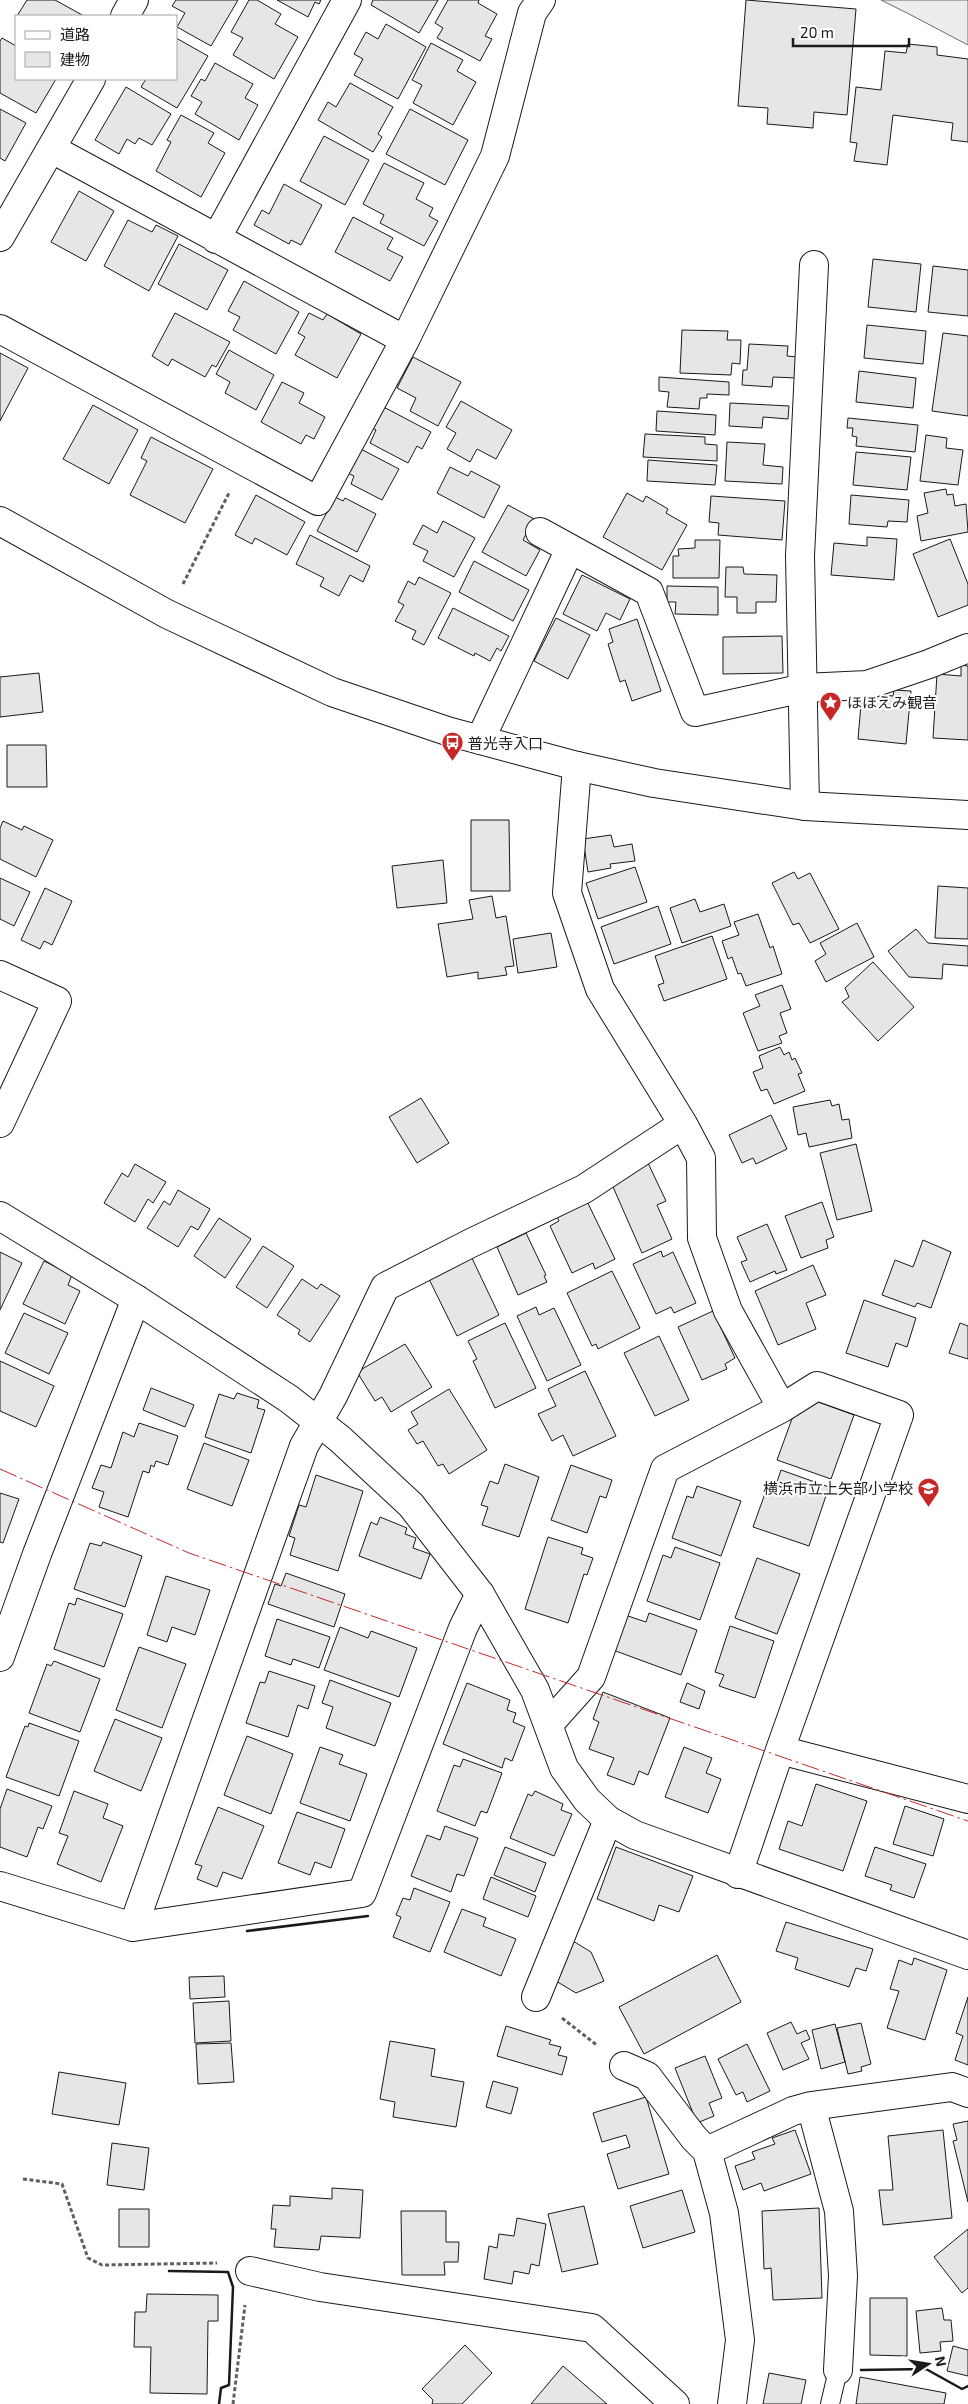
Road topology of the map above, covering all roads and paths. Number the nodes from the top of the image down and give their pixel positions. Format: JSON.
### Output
{"nodes":[{"id":1,"x":134,"y":0,"type":"edge"},
{"id":2,"x":347,"y":0,"type":"edge"},
{"id":3,"x":541,"y":0,"type":"edge"},
{"id":4,"x":126,"y":15,"type":"edge"},
{"id":5,"x":89,"y":80,"type":"edge"},
{"id":6,"x":52,"y":149,"type":"junction"},
{"id":7,"x":0,"y":237,"type":"edge"},
{"id":8,"x":216,"y":239,"type":"junction"},
{"id":9,"x":814,"y":265,"type":"dead end"},
{"id":10,"x":0,"y":329,"type":"edge"},
{"id":11,"x":405,"y":340,"type":"junction"},
{"id":12,"x":245,"y":462,"type":"junction"},
{"id":13,"x":0,"y":521,"type":"edge"},
{"id":14,"x":540,"y":532,"type":"dead end"},
{"id":15,"x":570,"y":549,"type":"junction"},
{"id":16,"x":167,"y":614,"type":"junction"},
{"id":17,"x":968,"y":648,"type":"edge"},
{"id":18,"x":804,"y":688,"type":"junction"},
{"id":19,"x":480,"y":740,"type":"junction"},
{"id":20,"x":577,"y":766,"type":"junction"},
{"id":21,"x":805,"y":806,"type":"junction"},
{"id":22,"x":968,"y":815,"type":"edge"},
{"id":23,"x":0,"y":975,"type":"edge"},
{"id":24,"x":0,"y":1124,"type":"edge"},
{"id":25,"x":683,"y":1124,"type":"junction"},
{"id":26,"x":0,"y":1216,"type":"edge"},
{"id":27,"x":136,"y":1299,"type":"junction"},
{"id":28,"x":782,"y":1408,"type":"junction"},
{"id":29,"x":318,"y":1420,"type":"junction"},
{"id":30,"x":480,"y":1594,"type":"junction"},
{"id":31,"x":0,"y":1657,"type":"edge"},
{"id":32,"x":549,"y":1724,"type":"junction"},
{"id":33,"x":780,"y":1750,"type":"junction"},
{"id":34,"x":968,"y":1799,"type":"edge"},
{"id":35,"x":608,"y":1820,"type":"junction"},
{"id":36,"x":738,"y":1874,"type":"junction"},
{"id":37,"x":0,"y":1886,"type":"edge"},
{"id":38,"x":133,"y":1927,"type":"junction"},
{"id":39,"x":968,"y":1955,"type":"edge"},
{"id":40,"x":536,"y":1997,"type":"joint"},
{"id":41,"x":624,"y":2066,"type":"joint"},
{"id":42,"x":968,"y":2093,"type":"edge"},
{"id":43,"x":811,"y":2106,"type":"junction"},
{"id":44,"x":707,"y":2151,"type":"junction"},
{"id":45,"x":23,"y":2179,"type":"dead end"},
{"id":46,"x":250,"y":2271,"type":"junction"},
{"id":47,"x":838,"y":2370,"type":"joint"},
{"id":48,"x":233,"y":2404,"type":"edge"},
{"id":49,"x":675,"y":2404,"type":"edge"},
{"id":50,"x":732,"y":2404,"type":"edge"},
{"id":51,"x":830,"y":2404,"type":"edge"}],
"edges":[{"from":1,"to":4,"type":"street"},
{"from":2,"to":8,"type":"street"},
{"from":3,"to":11,"type":"street"},
{"from":5,"to":6,"type":"street"},
{"from":6,"to":7,"type":"street"},
{"from":6,"to":8,"type":"street"},
{"from":8,"to":11,"type":"street"},
{"from":9,"to":18,"type":"street"},
{"from":10,"to":12,"type":"street"},
{"from":11,"to":12,"type":"street"},
{"from":12,"to":16,"type":"path"},
{"from":13,"to":16,"type":"street"},
{"from":14,"to":15,"type":"street"},
{"from":15,"to":18,"type":"street"},
{"from":15,"to":19,"type":"street"},
{"from":16,"to":19,"type":"street"},
{"from":17,"to":18,"type":"street"},
{"from":18,"to":21,"type":"street"},
{"from":19,"to":20,"type":"street"},
{"from":20,"to":21,"type":"street"},
{"from":20,"to":25,"type":"street"},
{"from":21,"to":22,"type":"street"},
{"from":23,"to":24,"type":"street"},
{"from":25,"to":28,"type":"street"},
{"from":25,"to":29,"type":"street"},
{"from":26,"to":27,"type":"street"},
{"from":27,"to":29,"type":"street"},
{"from":27,"to":31,"type":"street"},
{"from":28,"to":32,"type":"street"},
{"from":28,"to":33,"type":"street"},
{"from":29,"to":30,"type":"street"},
{"from":29,"to":38,"type":"street"},
{"from":30,"to":32,"type":"street"},
{"from":30,"to":38,"type":"street"},
{"from":32,"to":35,"type":"street"},
{"from":33,"to":34,"type":"street"},
{"from":33,"to":36,"type":"street"},
{"from":35,"to":36,"type":"street"},
{"from":35,"to":40,"type":"street"},
{"from":36,"to":39,"type":"street"},
{"from":37,"to":38,"type":"street"},
{"from":40,"to":41,"type":"path"},
{"from":41,"to":44,"type":"street"},
{"from":42,"to":43,"type":"street"},
{"from":43,"to":44,"type":"street"},
{"from":43,"to":47,"type":"street"},
{"from":44,"to":50,"type":"street"},
{"from":45,"to":46,"type":"path"},
{"from":46,"to":48,"type":"path"},
{"from":46,"to":49,"type":"street"},
{"from":47,"to":51,"type":"lane"}]}
